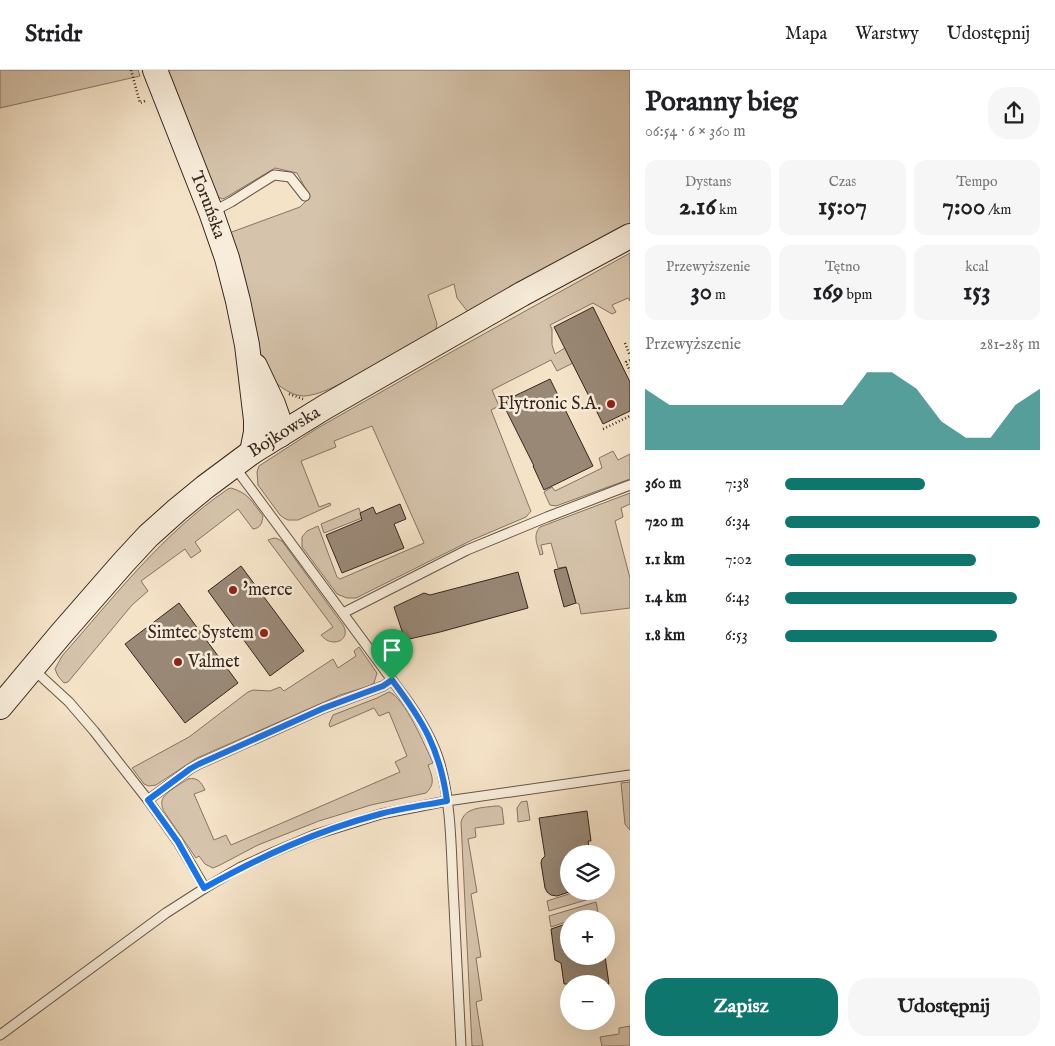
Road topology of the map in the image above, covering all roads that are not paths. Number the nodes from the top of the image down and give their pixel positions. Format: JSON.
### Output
{"nodes":[{"id":1,"x":155,"y":70,"type":"edge"},
{"id":2,"x":305,"y":196,"type":"dead end"},
{"id":3,"x":211,"y":212,"type":"junction"},
{"id":4,"x":630,"y":236,"type":"edge"},
{"id":5,"x":263,"y":403,"type":"junction"},
{"id":6,"x":325,"y":408,"type":"junction"},
{"id":7,"x":280,"y":435,"type":"junction"},
{"id":8,"x":252,"y":452,"type":"junction"},
{"id":9,"x":234,"y":466,"type":"junction"},
{"id":10,"x":630,"y":485,"type":"edge"},
{"id":11,"x":343,"y":613,"type":"junction"},
{"id":12,"x":32,"y":669,"type":"junction"},
{"id":13,"x":392,"y":680,"type":"junction"},
{"id":14,"x":0,"y":707,"type":"edge"},
{"id":15,"x":630,"y":775,"type":"edge"},
{"id":16,"x":148,"y":800,"type":"junction"},
{"id":17,"x":447,"y":801,"type":"junction"},
{"id":18,"x":204,"y":888,"type":"junction"},
{"id":19,"x":0,"y":1035,"type":"edge"},
{"id":20,"x":461,"y":1046,"type":"edge"}],
"edges":[{"from":1,"to":3,"type":"street","name":"Toruńska"},
{"from":2,"to":3,"type":"lane"},
{"from":3,"to":5,"type":"street","name":"Toruńska"},
{"from":4,"to":6,"type":"street","name":"Bojkowska"},
{"from":5,"to":6,"type":"street"},
{"from":5,"to":7,"type":"street","name":"Toruńska"},
{"from":5,"to":8,"type":"street","name":"Toruńska"},
{"from":6,"to":7,"type":"street","name":"Bojkowska"},
{"from":7,"to":8,"type":"street","name":"Bojkowska"},
{"from":8,"to":9,"type":"street","name":"Bojkowska"},
{"from":9,"to":11,"type":"lane"},
{"from":9,"to":12,"type":"street","name":"Bojkowska"},
{"from":10,"to":11,"type":"lane"},
{"from":11,"to":13,"type":"lane"},
{"from":12,"to":14,"type":"street","name":"Bojkowska"},
{"from":12,"to":16,"type":"lane"},
{"from":13,"to":16,"type":"lane"},
{"from":13,"to":17,"type":"lane"},
{"from":15,"to":17,"type":"lane"},
{"from":16,"to":18,"type":"lane"},
{"from":17,"to":18,"type":"lane"},
{"from":17,"to":20,"type":"lane"},
{"from":18,"to":19,"type":"lane"}]}
